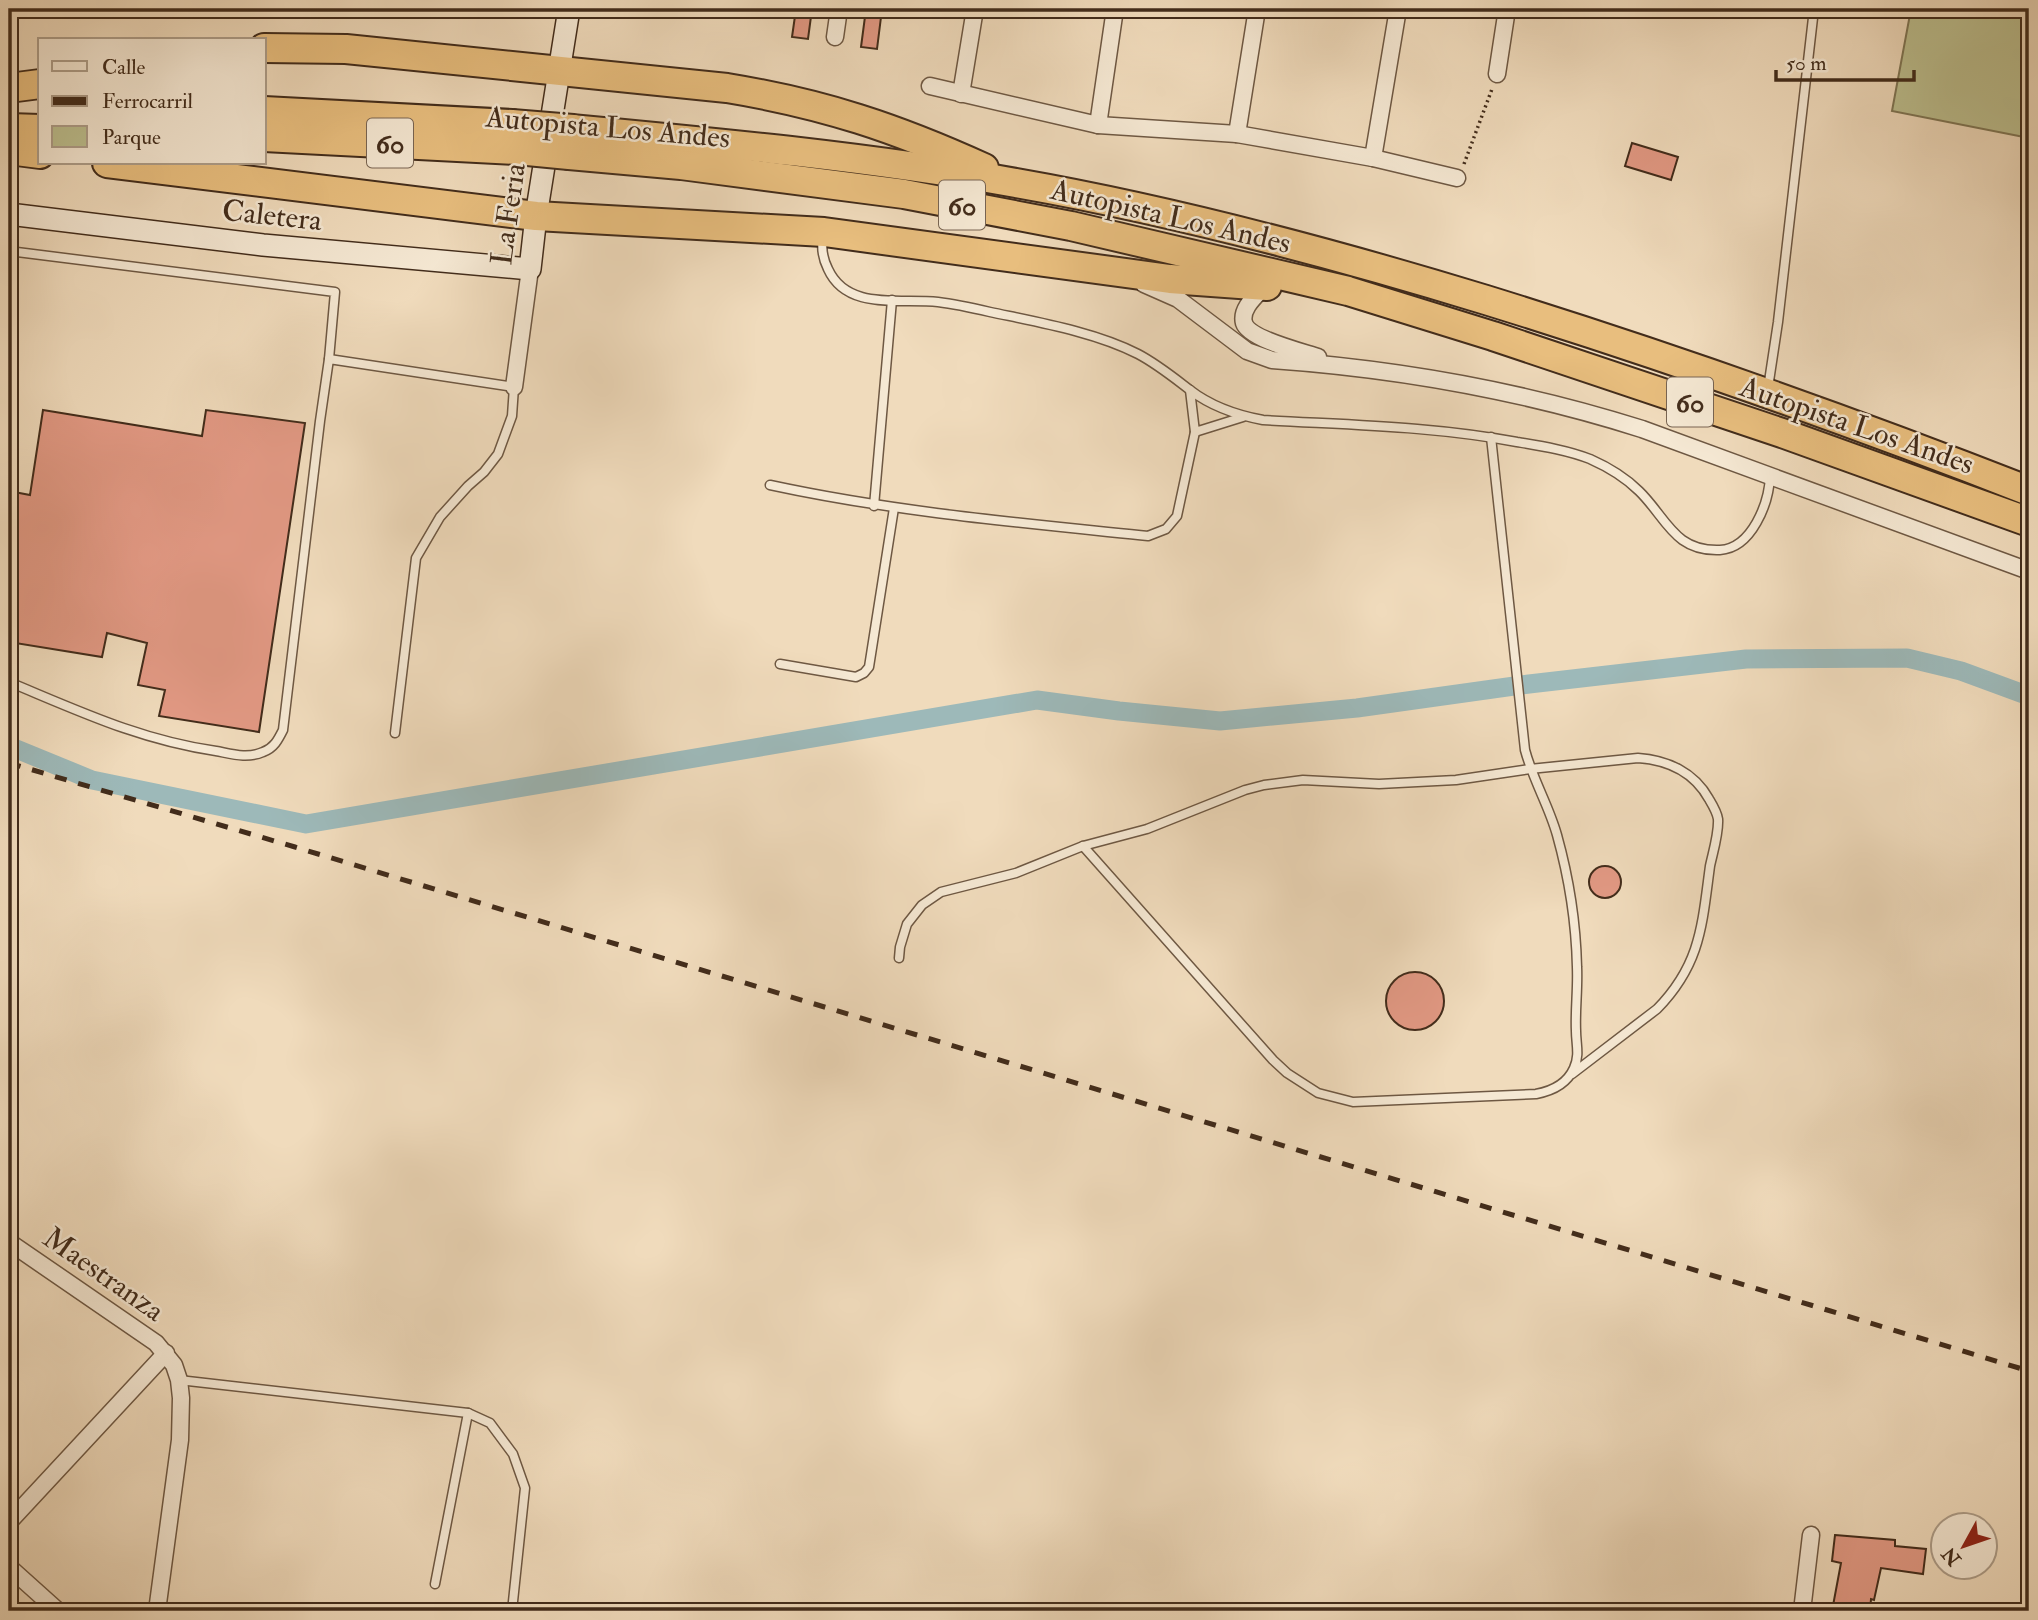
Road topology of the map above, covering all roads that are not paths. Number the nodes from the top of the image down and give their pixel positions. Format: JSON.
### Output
{"nodes":[{"id":1,"x":23,"y":9,"type":"edge"},
{"id":2,"x":569,"y":9,"type":"edge"},
{"id":3,"x":839,"y":9,"type":"edge"},
{"id":4,"x":975,"y":9,"type":"edge"},
{"id":5,"x":1115,"y":9,"type":"edge"},
{"id":6,"x":1257,"y":9,"type":"edge"},
{"id":7,"x":1398,"y":9,"type":"edge"},
{"id":8,"x":1507,"y":9,"type":"edge"},
{"id":9,"x":1814,"y":9,"type":"edge"},
{"id":10,"x":9,"y":10,"type":"edge"},
{"id":11,"x":835,"y":37,"type":"dead end"},
{"id":12,"x":266,"y":48,"type":"edge"},
{"id":13,"x":560,"y":71,"type":"junction"},
{"id":14,"x":1497,"y":74,"type":"road end"},
{"id":15,"x":38,"y":84,"type":"edge"},
{"id":16,"x":930,"y":86,"type":"dead end"},
{"id":17,"x":9,"y":88,"type":"edge"},
{"id":18,"x":961,"y":94,"type":"junction"},
{"id":19,"x":9,"y":97,"type":"edge"},
{"id":20,"x":38,"y":99,"type":"edge"},
{"id":21,"x":266,"y":111,"type":"edge"},
{"id":22,"x":1098,"y":125,"type":"junction"},
{"id":23,"x":9,"y":128,"type":"edge"},
{"id":24,"x":38,"y":129,"type":"edge"},
{"id":25,"x":1237,"y":134,"type":"junction"},
{"id":26,"x":266,"y":137,"type":"edge"},
{"id":27,"x":514,"y":137,"type":"junction"},
{"id":28,"x":571,"y":142,"type":"junction"},
{"id":29,"x":9,"y":150,"type":"edge"},
{"id":30,"x":38,"y":154,"type":"edge"},
{"id":31,"x":1373,"y":158,"type":"junction"},
{"id":32,"x":115,"y":164,"type":"edge"},
{"id":33,"x":1457,"y":178,"type":"road end"},
{"id":34,"x":1017,"y":183,"type":"junction"},
{"id":35,"x":9,"y":214,"type":"edge"},
{"id":36,"x":536,"y":216,"type":"junction"},
{"id":37,"x":824,"y":232,"type":"junction"},
{"id":38,"x":9,"y":251,"type":"edge"},
{"id":39,"x":530,"y":269,"type":"junction"},
{"id":40,"x":1120,"y":273,"type":"junction"},
{"id":41,"x":1265,"y":286,"type":"junction"},
{"id":42,"x":1348,"y":291,"type":"junction"},
{"id":43,"x":892,"y":300,"type":"junction"},
{"id":44,"x":329,"y":359,"type":"junction"},
{"id":45,"x":1357,"y":369,"type":"junction"},
{"id":46,"x":514,"y":387,"type":"junction"},
{"id":47,"x":1190,"y":390,"type":"junction"},
{"id":48,"x":1767,"y":392,"type":"junction"},
{"id":49,"x":1243,"y":416,"type":"junction"},
{"id":50,"x":1195,"y":432,"type":"junction"},
{"id":51,"x":1491,"y":437,"type":"junction"},
{"id":52,"x":1770,"y":476,"type":"junction"},
{"id":53,"x":770,"y":485,"type":"dead end"},
{"id":54,"x":2029,"y":491,"type":"edge"},
{"id":55,"x":874,"y":506,"type":"junction"},
{"id":56,"x":894,"y":508,"type":"junction"},
{"id":57,"x":2029,"y":522,"type":"edge"},
{"id":58,"x":2029,"y":571,"type":"edge"},
{"id":59,"x":780,"y":664,"type":"dead end"},
{"id":60,"x":9,"y":682,"type":"edge"},
{"id":61,"x":396,"y":733,"type":"dead end"},
{"id":62,"x":1530,"y":769,"type":"junction"},
{"id":63,"x":1083,"y":846,"type":"junction"},
{"id":64,"x":899,"y":958,"type":"dead end"},
{"id":65,"x":1569,"y":1076,"type":"junction"},
{"id":66,"x":9,"y":1242,"type":"edge"},
{"id":67,"x":166,"y":1353,"type":"junction"},
{"id":68,"x":179,"y":1380,"type":"junction"},
{"id":69,"x":468,"y":1413,"type":"junction"},
{"id":70,"x":9,"y":1522,"type":"edge"},
{"id":71,"x":1811,"y":1535,"type":"dead end"},
{"id":72,"x":9,"y":1567,"type":"edge"},
{"id":73,"x":435,"y":1584,"type":"dead end"},
{"id":74,"x":58,"y":1611,"type":"edge"},
{"id":75,"x":157,"y":1611,"type":"edge"},
{"id":76,"x":512,"y":1611,"type":"edge"},
{"id":77,"x":1802,"y":1611,"type":"edge"}],
"edges":[{"from":1,"to":10,"type":"street"},
{"from":2,"to":13,"type":"main road","name":"La Feria"},
{"from":3,"to":11,"type":"street"},
{"from":4,"to":18,"type":"street"},
{"from":5,"to":22,"type":"street"},
{"from":6,"to":25,"type":"street"},
{"from":7,"to":31,"type":"street"},
{"from":8,"to":14,"type":"street"},
{"from":9,"to":48,"type":"lane"},
{"from":12,"to":13,"type":"highway"},
{"from":13,"to":34,"type":"highway"},
{"from":13,"to":36,"type":"main road","name":"La Feria"},
{"from":15,"to":17,"type":"highway"},
{"from":16,"to":18,"type":"street"},
{"from":18,"to":22,"type":"street"},
{"from":19,"to":20,"type":"highway"},
{"from":21,"to":27,"type":"highway","name":"Autopista Los Andes","number":"60"},
{"from":22,"to":25,"type":"street"},
{"from":23,"to":24,"type":"highway"},
{"from":25,"to":31,"type":"street"},
{"from":26,"to":27,"type":"highway","name":"Autopista Los Andes","number":"60"},
{"from":27,"to":28,"type":"highway","name":"Autopista Los Andes","number":"60","bridge":true},
{"from":28,"to":34,"type":"highway","name":"Autopista Los Andes","number":"60"},
{"from":28,"to":42,"type":"highway","name":"Autopista Los Andes","number":"60"},
{"from":29,"to":30,"type":"highway"},
{"from":31,"to":33,"type":"street"},
{"from":32,"to":36,"type":"highway"},
{"from":34,"to":48,"type":"highway","name":"Autopista Los Andes","number":"60"},
{"from":35,"to":39,"type":"main road","name":"Caletera"},
{"from":36,"to":37,"type":"highway"},
{"from":36,"to":39,"type":"main road","name":"La Feria"},
{"from":37,"to":40,"type":"highway"},
{"from":37,"to":43,"type":"lane"},
{"from":38,"to":44,"type":"lane"},
{"from":39,"to":46,"type":"street","name":"La Feria"},
{"from":40,"to":41,"type":"highway"},
{"from":40,"to":45,"type":"street"},
{"from":41,"to":42,"type":"highway"},
{"from":41,"to":45,"type":"street"},
{"from":42,"to":57,"type":"highway","name":"Autopista Los Andes","number":"60"},
{"from":43,"to":47,"type":"lane"},
{"from":43,"to":55,"type":"lane"},
{"from":44,"to":46,"type":"lane"},
{"from":44,"to":60,"type":"lane"},
{"from":45,"to":52,"type":"street"},
{"from":46,"to":61,"type":"lane"},
{"from":47,"to":49,"type":"lane"},
{"from":47,"to":50,"type":"lane"},
{"from":48,"to":54,"type":"highway","name":"Autopista Los Andes","number":"60"},
{"from":49,"to":50,"type":"lane"},
{"from":49,"to":51,"type":"lane"},
{"from":50,"to":56,"type":"lane"},
{"from":51,"to":52,"type":"lane"},
{"from":51,"to":62,"type":"lane"},
{"from":52,"to":58,"type":"street"},
{"from":53,"to":55,"type":"lane"},
{"from":55,"to":56,"type":"lane"},
{"from":56,"to":59,"type":"lane"},
{"from":62,"to":63,"type":"lane"},
{"from":62,"to":65,"type":"lane"},
{"from":62,"to":65,"type":"lane"},
{"from":63,"to":64,"type":"lane"},
{"from":63,"to":65,"type":"lane"},
{"from":66,"to":67,"type":"street","name":"Maestranza"},
{"from":67,"to":68,"type":"street"},
{"from":67,"to":70,"type":"street"},
{"from":68,"to":69,"type":"lane"},
{"from":68,"to":75,"type":"street"},
{"from":69,"to":73,"type":"lane"},
{"from":69,"to":76,"type":"lane"},
{"from":71,"to":77,"type":"street"},
{"from":72,"to":74,"type":"street"}]}
